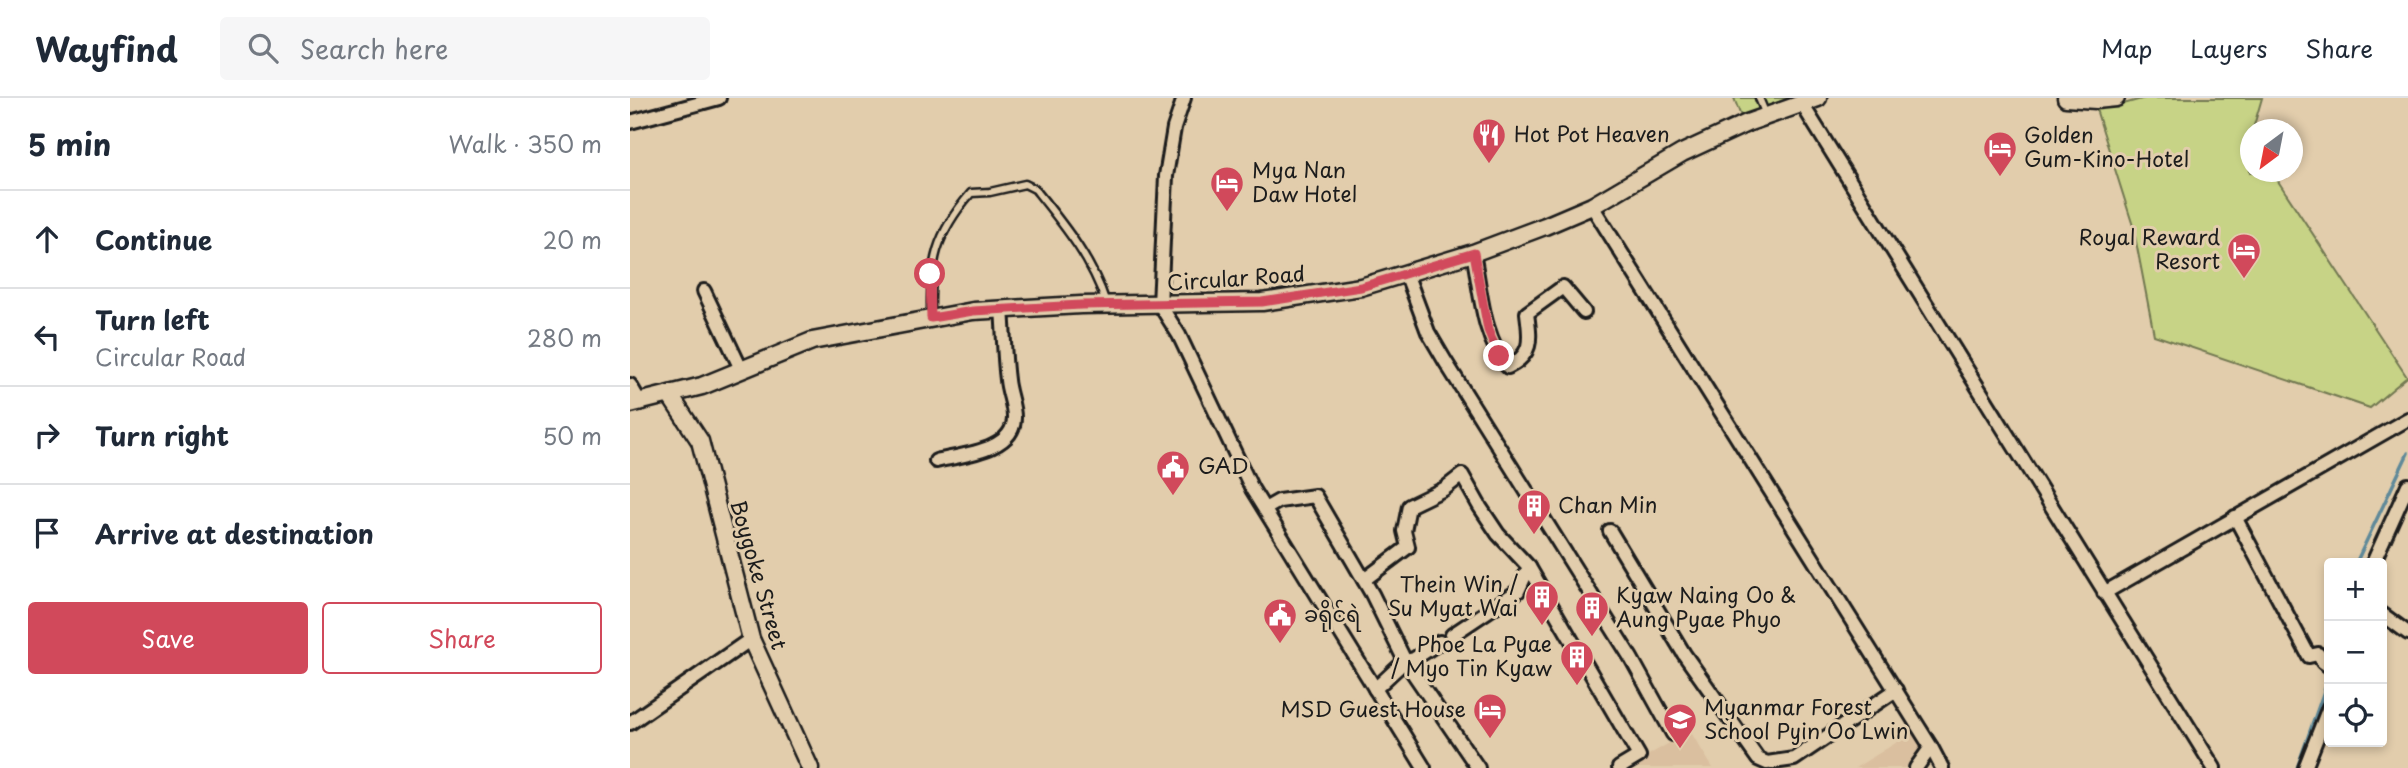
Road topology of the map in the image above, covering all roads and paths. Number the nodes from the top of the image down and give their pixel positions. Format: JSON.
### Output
{"nodes":[{"id":1,"x":719,"y":98,"type":"edge"},
{"id":2,"x":1184,"y":98,"type":"edge"},
{"id":3,"x":1759,"y":98,"type":"edge"},
{"id":4,"x":1818,"y":98,"type":"edge"},
{"id":5,"x":2066,"y":98,"type":"edge"},
{"id":6,"x":2116,"y":98,"type":"edge"},
{"id":7,"x":1802,"y":104,"type":"junction"},
{"id":8,"x":1766,"y":116,"type":"junction"},
{"id":9,"x":630,"y":122,"type":"edge"},
{"id":10,"x":1592,"y":206,"type":"junction"},
{"id":11,"x":1474,"y":253,"type":"junction"},
{"id":12,"x":1406,"y":273,"type":"junction"},
{"id":13,"x":704,"y":291,"type":"dead end"},
{"id":14,"x":1160,"y":304,"type":"junction"},
{"id":15,"x":1107,"y":305,"type":"junction"},
{"id":16,"x":1002,"y":309,"type":"junction"},
{"id":17,"x":1584,"y":312,"type":"dead end"},
{"id":18,"x":931,"y":318,"type":"junction"},
{"id":19,"x":741,"y":369,"type":"junction"},
{"id":20,"x":630,"y":384,"type":"edge"},
{"id":21,"x":669,"y":394,"type":"junction"},
{"id":22,"x":635,"y":403,"type":"edge"},
{"id":23,"x":2408,"y":419,"type":"edge"},
{"id":24,"x":936,"y":461,"type":"dead end"},
{"id":25,"x":2408,"y":485,"type":"edge"},
{"id":26,"x":1265,"y":509,"type":"junction"},
{"id":27,"x":2235,"y":517,"type":"junction"},
{"id":28,"x":1610,"y":531,"type":"dead end"},
{"id":29,"x":2375,"y":558,"type":"edge"},
{"id":30,"x":1529,"y":567,"type":"junction"},
{"id":31,"x":1364,"y":580,"type":"junction"},
{"id":32,"x":2104,"y":593,"type":"junction"},
{"id":33,"x":2387,"y":617,"type":"edge"},
{"id":34,"x":2408,"y":632,"type":"edge"},
{"id":35,"x":751,"y":639,"type":"junction"},
{"id":36,"x":1405,"y":661,"type":"junction"},
{"id":37,"x":2324,"y":662,"type":"edge"},
{"id":38,"x":1375,"y":689,"type":"junction"},
{"id":39,"x":1896,"y":690,"type":"junction"},
{"id":40,"x":2324,"y":720,"type":"edge"},
{"id":41,"x":630,"y":723,"type":"edge"},
{"id":42,"x":1674,"y":734,"type":"dead end"},
{"id":43,"x":1931,"y":747,"type":"junction"},
{"id":44,"x":810,"y":768,"type":"edge"},
{"id":45,"x":1424,"y":768,"type":"edge"},
{"id":46,"x":1478,"y":768,"type":"edge"},
{"id":47,"x":1619,"y":768,"type":"edge"},
{"id":48,"x":1916,"y":768,"type":"edge"},
{"id":49,"x":1942,"y":768,"type":"edge"},
{"id":50,"x":2214,"y":768,"type":"edge"},
{"id":51,"x":2305,"y":768,"type":"edge"}],
"edges":[{"from":1,"to":9,"type":"street"},
{"from":2,"to":14,"type":"street"},
{"from":3,"to":8,"type":"lane"},
{"from":4,"to":7,"type":"street","name":"Circular Road"},
{"from":5,"to":6,"type":"street"},
{"from":7,"to":8,"type":"street","name":"Circular Road"},
{"from":7,"to":32,"type":"street"},
{"from":8,"to":10,"type":"street","name":"Circular Road"},
{"from":10,"to":11,"type":"street","name":"Circular Road"},
{"from":10,"to":39,"type":"street"},
{"from":11,"to":12,"type":"street","name":"Circular Road"},
{"from":11,"to":17,"type":"street"},
{"from":12,"to":14,"type":"street","name":"Circular Road"},
{"from":12,"to":42,"type":"street"},
{"from":13,"to":19,"type":"street"},
{"from":14,"to":15,"type":"street","name":"Circular Road"},
{"from":14,"to":26,"type":"street"},
{"from":15,"to":16,"type":"street","name":"Circular Road"},
{"from":15,"to":18,"type":"lane"},
{"from":16,"to":18,"type":"street","name":"Circular Road"},
{"from":16,"to":24,"type":"street"},
{"from":18,"to":19,"type":"street","name":"Circular Road"},
{"from":19,"to":21,"type":"street","name":"Circular Road"},
{"from":20,"to":22,"type":"street"},
{"from":21,"to":22,"type":"street","name":"Circular Road"},
{"from":21,"to":35,"type":"street","name":"Boygoke Street"},
{"from":23,"to":27,"type":"street"},
{"from":25,"to":29,"type":"street"},
{"from":26,"to":31,"type":"street"},
{"from":26,"to":38,"type":"street"},
{"from":27,"to":32,"type":"street"},
{"from":27,"to":37,"type":"street"},
{"from":28,"to":39,"type":"street"},
{"from":30,"to":31,"type":"street"},
{"from":30,"to":36,"type":"street"},
{"from":30,"to":47,"type":"street"},
{"from":31,"to":36,"type":"street"},
{"from":32,"to":50,"type":"street"},
{"from":33,"to":34,"type":"street"},
{"from":35,"to":41,"type":"street"},
{"from":35,"to":44,"type":"street","name":"Boygoke Street"},
{"from":36,"to":38,"type":"street"},
{"from":36,"to":46,"type":"street"},
{"from":38,"to":45,"type":"street"},
{"from":39,"to":43,"type":"street"},
{"from":40,"to":51,"type":"street"},
{"from":43,"to":48,"type":"street"},
{"from":43,"to":49,"type":"street"}]}
